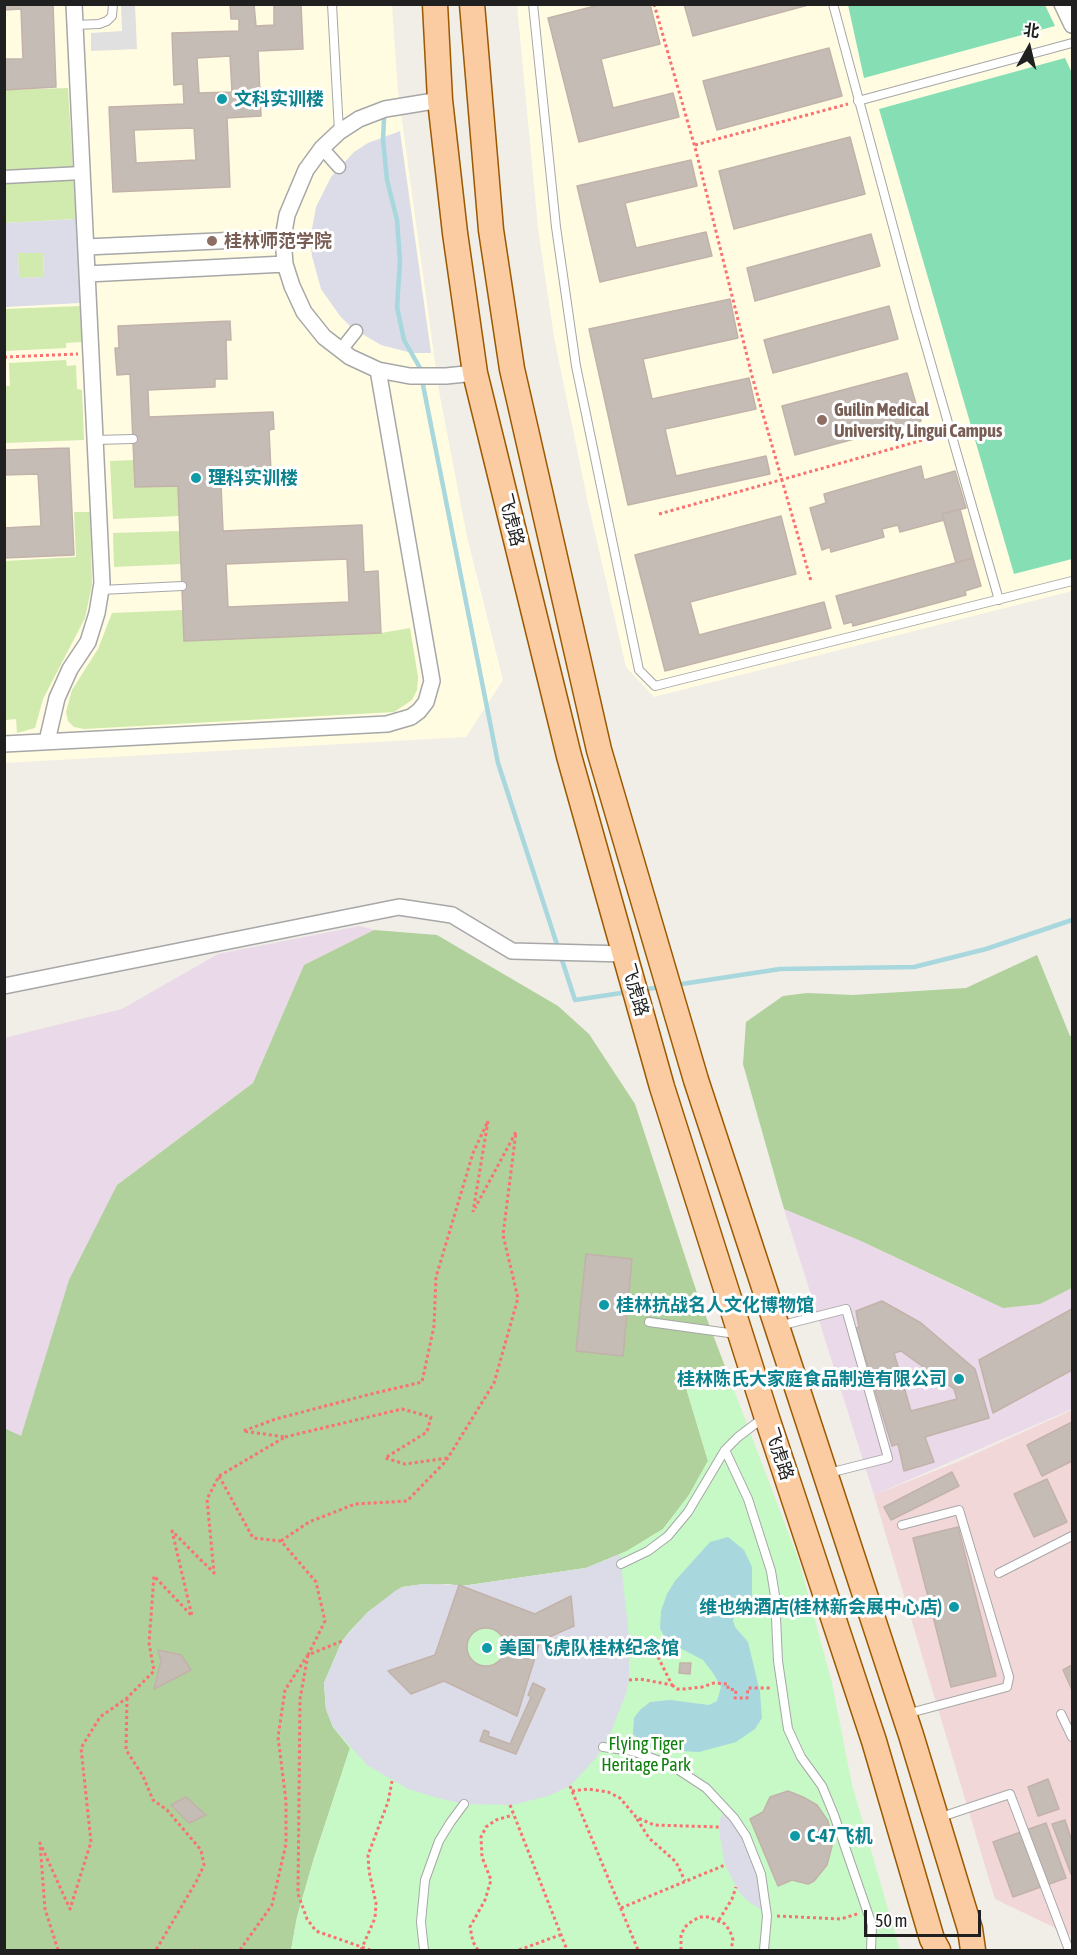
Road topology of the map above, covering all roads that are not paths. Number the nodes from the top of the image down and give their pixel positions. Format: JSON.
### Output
{"nodes":[{"id":1,"x":74,"y":4,"type":"edge"},
{"id":2,"x":113,"y":4,"type":"edge"},
{"id":3,"x":332,"y":4,"type":"edge"},
{"id":4,"x":435,"y":4,"type":"edge"},
{"id":5,"x":472,"y":4,"type":"edge"},
{"id":6,"x":533,"y":4,"type":"edge"},
{"id":7,"x":833,"y":4,"type":"edge"},
{"id":8,"x":1062,"y":4,"type":"edge"},
{"id":9,"x":1072,"y":24,"type":"edge"},
{"id":10,"x":75,"y":25,"type":"junction"},
{"id":11,"x":1072,"y":43,"type":"edge"},
{"id":12,"x":440,"y":100,"type":"junction"},
{"id":13,"x":858,"y":101,"type":"junction"},
{"id":14,"x":339,"y":132,"type":"junction"},
{"id":15,"x":322,"y":148,"type":"junction"},
{"id":16,"x":339,"y":167,"type":"dead end"},
{"id":17,"x":82,"y":173,"type":"junction"},
{"id":18,"x":4,"y":177,"type":"edge"},
{"id":19,"x":283,"y":238,"type":"junction"},
{"id":20,"x":86,"y":247,"type":"junction"},
{"id":21,"x":285,"y":264,"type":"junction"},
{"id":22,"x":87,"y":274,"type":"junction"},
{"id":23,"x":356,"y":331,"type":"dead end"},
{"id":24,"x":341,"y":351,"type":"junction"},
{"id":25,"x":378,"y":370,"type":"junction"},
{"id":26,"x":475,"y":373,"type":"junction"},
{"id":27,"x":133,"y":439,"type":"dead end"},
{"id":28,"x":95,"y":440,"type":"junction"},
{"id":29,"x":1072,"y":581,"type":"edge"},
{"id":30,"x":182,"y":586,"type":"dead end"},
{"id":31,"x":101,"y":590,"type":"junction"},
{"id":32,"x":999,"y":600,"type":"junction"},
{"id":33,"x":47,"y":741,"type":"junction"},
{"id":34,"x":4,"y":744,"type":"edge"},
{"id":35,"x":625,"y":954,"type":"junction"},
{"id":36,"x":4,"y":987,"type":"edge"},
{"id":37,"x":649,"y":1322,"type":"dead end"},
{"id":38,"x":777,"y":1327,"type":"junction"},
{"id":39,"x":740,"y":1335,"type":"junction"},
{"id":40,"x":766,"y":1415,"type":"junction"},
{"id":41,"x":726,"y":1450,"type":"junction"},
{"id":42,"x":825,"y":1474,"type":"junction"},
{"id":43,"x":902,"y":1525,"type":"dead end"},
{"id":44,"x":1072,"y":1536,"type":"edge"},
{"id":45,"x":621,"y":1564,"type":"dead end"},
{"id":46,"x":999,"y":1573,"type":"dead end"},
{"id":47,"x":1061,"y":1714,"type":"dead end"},
{"id":48,"x":905,"y":1715,"type":"junction"},
{"id":49,"x":1072,"y":1737,"type":"edge"},
{"id":50,"x":603,"y":1747,"type":"dead end"},
{"id":51,"x":464,"y":1804,"type":"dead end"},
{"id":52,"x":937,"y":1819,"type":"junction"},
{"id":53,"x":424,"y":1950,"type":"edge"},
{"id":54,"x":764,"y":1950,"type":"edge"},
{"id":55,"x":872,"y":1950,"type":"edge"},
{"id":56,"x":938,"y":1950,"type":"edge"},
{"id":57,"x":973,"y":1950,"type":"edge"},
{"id":58,"x":1069,"y":1950,"type":"edge"}],
"edges":[{"from":1,"to":10,"type":"street"},
{"from":2,"to":10,"type":"lane"},
{"from":3,"to":14,"type":"lane"},
{"from":4,"to":12,"type":"main road","name":"飞虎路"},
{"from":5,"to":38,"type":"main road","name":"飞虎路"},
{"from":6,"to":32,"type":"lane"},
{"from":7,"to":13,"type":"lane"},
{"from":8,"to":9,"type":"street"},
{"from":10,"to":17,"type":"street"},
{"from":11,"to":13,"type":"lane"},
{"from":12,"to":14,"type":"street"},
{"from":12,"to":26,"type":"main road","name":"飞虎路"},
{"from":13,"to":32,"type":"lane"},
{"from":14,"to":15,"type":"street"},
{"from":15,"to":16,"type":"street"},
{"from":15,"to":19,"type":"street"},
{"from":17,"to":18,"type":"street"},
{"from":17,"to":20,"type":"street"},
{"from":19,"to":20,"type":"street"},
{"from":19,"to":21,"type":"street"},
{"from":20,"to":22,"type":"street"},
{"from":21,"to":22,"type":"street"},
{"from":21,"to":24,"type":"street"},
{"from":22,"to":28,"type":"street"},
{"from":23,"to":24,"type":"street"},
{"from":24,"to":25,"type":"street"},
{"from":25,"to":26,"type":"street"},
{"from":25,"to":33,"type":"street"},
{"from":26,"to":35,"type":"main road","name":"飞虎路"},
{"from":27,"to":28,"type":"lane"},
{"from":28,"to":31,"type":"street"},
{"from":29,"to":32,"type":"lane"},
{"from":30,"to":31,"type":"lane"},
{"from":31,"to":33,"type":"street"},
{"from":33,"to":34,"type":"street"},
{"from":35,"to":36,"type":"street"},
{"from":35,"to":39,"type":"main road","name":"飞虎路"},
{"from":37,"to":39,"type":"lane"},
{"from":38,"to":42,"type":"main road","name":"飞虎路"},
{"from":38,"to":42,"type":"lane"},
{"from":39,"to":40,"type":"main road","name":"飞虎路"},
{"from":40,"to":41,"type":"lane"},
{"from":40,"to":56,"type":"main road","name":"飞虎路"},
{"from":41,"to":45,"type":"lane"},
{"from":41,"to":55,"type":"lane"},
{"from":42,"to":48,"type":"main road","name":"飞虎路"},
{"from":43,"to":48,"type":"lane"},
{"from":44,"to":46,"type":"lane"},
{"from":47,"to":49,"type":"lane"},
{"from":48,"to":52,"type":"main road","name":"飞虎路"},
{"from":50,"to":54,"type":"lane"},
{"from":51,"to":53,"type":"lane"},
{"from":52,"to":57,"type":"main road","name":"飞虎路"},
{"from":52,"to":58,"type":"lane"}]}
